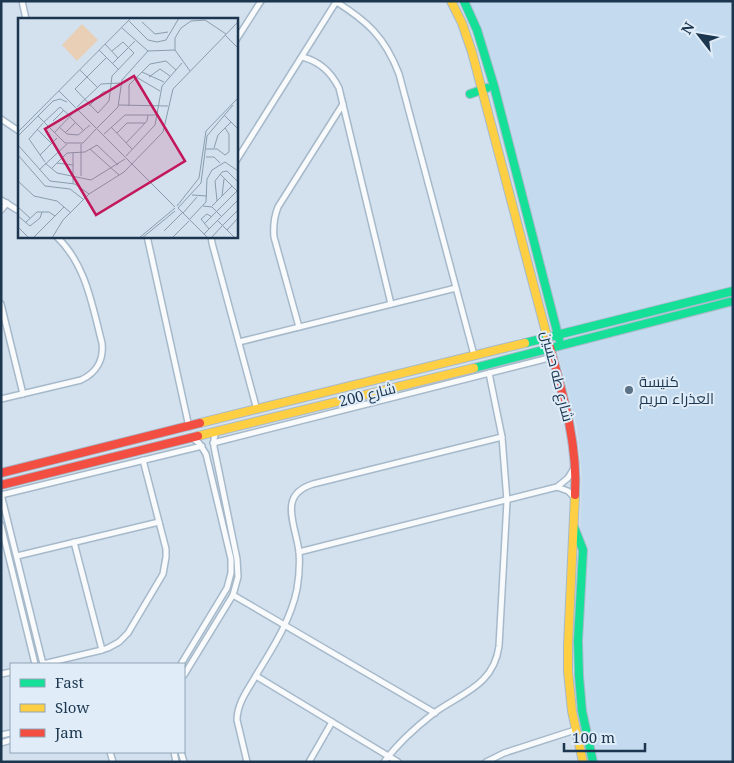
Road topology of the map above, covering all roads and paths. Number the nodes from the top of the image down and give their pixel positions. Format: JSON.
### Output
{"nodes":[{"id":1,"x":22,"y":1,"type":"edge"},
{"id":2,"x":261,"y":1,"type":"edge"},
{"id":3,"x":451,"y":1,"type":"edge"},
{"id":4,"x":464,"y":1,"type":"edge"},
{"id":5,"x":336,"y":2,"type":"edge"},
{"id":6,"x":26,"y":18,"type":"edge"},
{"id":7,"x":238,"y":37,"type":"edge"},
{"id":8,"x":302,"y":57,"type":"junction"},
{"id":9,"x":494,"y":86,"type":"junction"},
{"id":10,"x":483,"y":90,"type":"junction"},
{"id":11,"x":470,"y":94,"type":"dead end"},
{"id":12,"x":343,"y":104,"type":"junction"},
{"id":13,"x":1,"y":119,"type":"edge"},
{"id":14,"x":18,"y":130,"type":"edge"},
{"id":15,"x":238,"y":158,"type":"edge"},
{"id":16,"x":4,"y":201,"type":"edge"},
{"id":17,"x":1,"y":210,"type":"edge"},
{"id":18,"x":18,"y":210,"type":"edge"},
{"id":19,"x":58,"y":238,"type":"edge"},
{"id":20,"x":147,"y":238,"type":"edge"},
{"id":21,"x":212,"y":238,"type":"edge"},
{"id":22,"x":456,"y":288,"type":"junction"},
{"id":23,"x":733,"y":291,"type":"edge"},
{"id":24,"x":733,"y":300,"type":"edge"},
{"id":25,"x":1,"y":304,"type":"edge"},
{"id":26,"x":391,"y":304,"type":"junction"},
{"id":27,"x":299,"y":327,"type":"junction"},
{"id":28,"x":558,"y":334,"type":"junction"},
{"id":29,"x":548,"y":337,"type":"junction"},
{"id":30,"x":239,"y":342,"type":"junction"},
{"id":31,"x":561,"y":346,"type":"junction"},
{"id":32,"x":551,"y":348,"type":"junction"},
{"id":33,"x":474,"y":356,"type":"junction"},
{"id":34,"x":554,"y":357,"type":"junction"},
{"id":35,"x":489,"y":374,"type":"junction"},
{"id":36,"x":22,"y":394,"type":"junction"},
{"id":37,"x":1,"y":399,"type":"edge"},
{"id":38,"x":257,"y":410,"type":"junction"},
{"id":39,"x":189,"y":427,"type":"junction"},
{"id":40,"x":216,"y":431,"type":"junction"},
{"id":41,"x":192,"y":437,"type":"junction"},
{"id":42,"x":502,"y":437,"type":"junction"},
{"id":43,"x":213,"y":443,"type":"junction"},
{"id":44,"x":202,"y":446,"type":"junction"},
{"id":45,"x":143,"y":460,"type":"junction"},
{"id":46,"x":575,"y":465,"type":"junction"},
{"id":47,"x":1,"y":473,"type":"edge"},
{"id":48,"x":1,"y":485,"type":"edge"},
{"id":49,"x":557,"y":487,"type":"junction"},
{"id":50,"x":1,"y":495,"type":"edge"},
{"id":51,"x":575,"y":498,"type":"junction"},
{"id":52,"x":507,"y":501,"type":"junction"},
{"id":53,"x":159,"y":522,"type":"junction"},
{"id":54,"x":1,"y":525,"type":"edge"},
{"id":55,"x":574,"y":526,"type":"junction"},
{"id":56,"x":74,"y":542,"type":"junction"},
{"id":57,"x":299,"y":552,"type":"junction"},
{"id":58,"x":17,"y":556,"type":"junction"},
{"id":59,"x":9,"y":557,"type":"junction"},
{"id":60,"x":1,"y":559,"type":"edge"},
{"id":61,"x":233,"y":595,"type":"junction"},
{"id":62,"x":284,"y":625,"type":"junction"},
{"id":63,"x":102,"y":650,"type":"junction"},
{"id":64,"x":36,"y":663,"type":"edge"},
{"id":65,"x":43,"y":663,"type":"edge"},
{"id":66,"x":47,"y":663,"type":"edge"},
{"id":67,"x":182,"y":663,"type":"edge"},
{"id":68,"x":185,"y":673,"type":"edge"},
{"id":69,"x":256,"y":676,"type":"junction"},
{"id":70,"x":435,"y":713,"type":"junction"},
{"id":71,"x":332,"y":722,"type":"junction"},
{"id":72,"x":575,"y":730,"type":"junction"},
{"id":73,"x":388,"y":756,"type":"junction"},
{"id":74,"x":247,"y":762,"type":"edge"},
{"id":75,"x":309,"y":762,"type":"edge"},
{"id":76,"x":384,"y":762,"type":"edge"},
{"id":77,"x":398,"y":762,"type":"edge"},
{"id":78,"x":486,"y":762,"type":"edge"},
{"id":79,"x":583,"y":762,"type":"edge"},
{"id":80,"x":593,"y":762,"type":"edge"}],
"edges":[{"from":1,"to":6,"type":"street"},
{"from":2,"to":7,"type":"street"},
{"from":3,"to":10,"type":"street","name":"شارع طه حسين"},
{"from":4,"to":9,"type":"street","name":"شارع طه حسين"},
{"from":5,"to":8,"type":"street"},
{"from":5,"to":22,"type":"street"},
{"from":8,"to":12,"type":"street"},
{"from":8,"to":15,"type":"street"},
{"from":9,"to":10,"type":"street"},
{"from":9,"to":28,"type":"street","name":"شارع طه حسين"},
{"from":10,"to":11,"type":"street"},
{"from":10,"to":29,"type":"street","name":"شارع طه حسين"},
{"from":12,"to":26,"type":"street"},
{"from":12,"to":27,"type":"street"},
{"from":13,"to":14,"type":"street"},
{"from":16,"to":17,"type":"street"},
{"from":16,"to":18,"type":"street"},
{"from":19,"to":36,"type":"street"},
{"from":20,"to":39,"type":"street"},
{"from":21,"to":30,"type":"street"},
{"from":22,"to":26,"type":"street"},
{"from":22,"to":33,"type":"street"},
{"from":23,"to":28,"type":"street","name":"شارع 200"},
{"from":24,"to":31,"type":"street","name":"شارع 200"},
{"from":25,"to":36,"type":"street"},
{"from":26,"to":27,"type":"street"},
{"from":27,"to":30,"type":"street"},
{"from":28,"to":29,"type":"street","name":"شارع 200"},
{"from":28,"to":31,"type":"street","name":"شارع طه حسين"},
{"from":29,"to":32,"type":"street","name":"شارع طه حسين"},
{"from":29,"to":33,"type":"street","name":"شارع 200"},
{"from":30,"to":38,"type":"street"},
{"from":31,"to":32,"type":"street","name":"شارع 200"},
{"from":32,"to":34,"type":"street","name":"شارع طه حسين"},
{"from":32,"to":40,"type":"street","name":"شارع 200"},
{"from":33,"to":38,"type":"street","name":"شارع 200"},
{"from":34,"to":35,"type":"street"},
{"from":34,"to":46,"type":"street","name":"شارع طه حسين"},
{"from":35,"to":42,"type":"street"},
{"from":35,"to":43,"type":"street"},
{"from":36,"to":37,"type":"street"},
{"from":38,"to":39,"type":"street","name":"شارع 200"},
{"from":39,"to":47,"type":"street","name":"شارع 200"},
{"from":40,"to":41,"type":"street","name":"شارع 200"},
{"from":40,"to":43,"type":"street"},
{"from":41,"to":44,"type":"street"},
{"from":41,"to":48,"type":"street","name":"شارع 200"},
{"from":42,"to":52,"type":"street"},
{"from":42,"to":57,"type":"street"},
{"from":43,"to":61,"type":"street"},
{"from":44,"to":45,"type":"street"},
{"from":44,"to":67,"type":"street"},
{"from":45,"to":50,"type":"street"},
{"from":45,"to":53,"type":"street"},
{"from":46,"to":49,"type":"street"},
{"from":46,"to":51,"type":"street","name":"شارع طه حسين"},
{"from":49,"to":51,"type":"street"},
{"from":49,"to":52,"type":"street"},
{"from":50,"to":58,"type":"street"},
{"from":51,"to":55,"type":"street","name":"شارع طه حسين"},
{"from":52,"to":57,"type":"street"},
{"from":52,"to":70,"type":"street"},
{"from":53,"to":56,"type":"street"},
{"from":53,"to":63,"type":"street"},
{"from":54,"to":59,"type":"street"},
{"from":55,"to":72,"type":"street","name":"شارع طه حسين"},
{"from":55,"to":80,"type":"street"},
{"from":56,"to":58,"type":"street"},
{"from":56,"to":63,"type":"street"},
{"from":57,"to":62,"type":"street"},
{"from":58,"to":65,"type":"street"},
{"from":59,"to":60,"type":"street"},
{"from":59,"to":64,"type":"street"},
{"from":61,"to":62,"type":"street"},
{"from":61,"to":68,"type":"street"},
{"from":62,"to":69,"type":"street"},
{"from":62,"to":70,"type":"street"},
{"from":63,"to":66,"type":"street"},
{"from":69,"to":71,"type":"street"},
{"from":69,"to":74,"type":"street"},
{"from":70,"to":73,"type":"street"},
{"from":71,"to":73,"type":"street"},
{"from":71,"to":75,"type":"street"},
{"from":72,"to":78,"type":"street"},
{"from":72,"to":79,"type":"street","name":"شارع طه حسين"},
{"from":73,"to":76,"type":"street"},
{"from":73,"to":77,"type":"street"}]}
